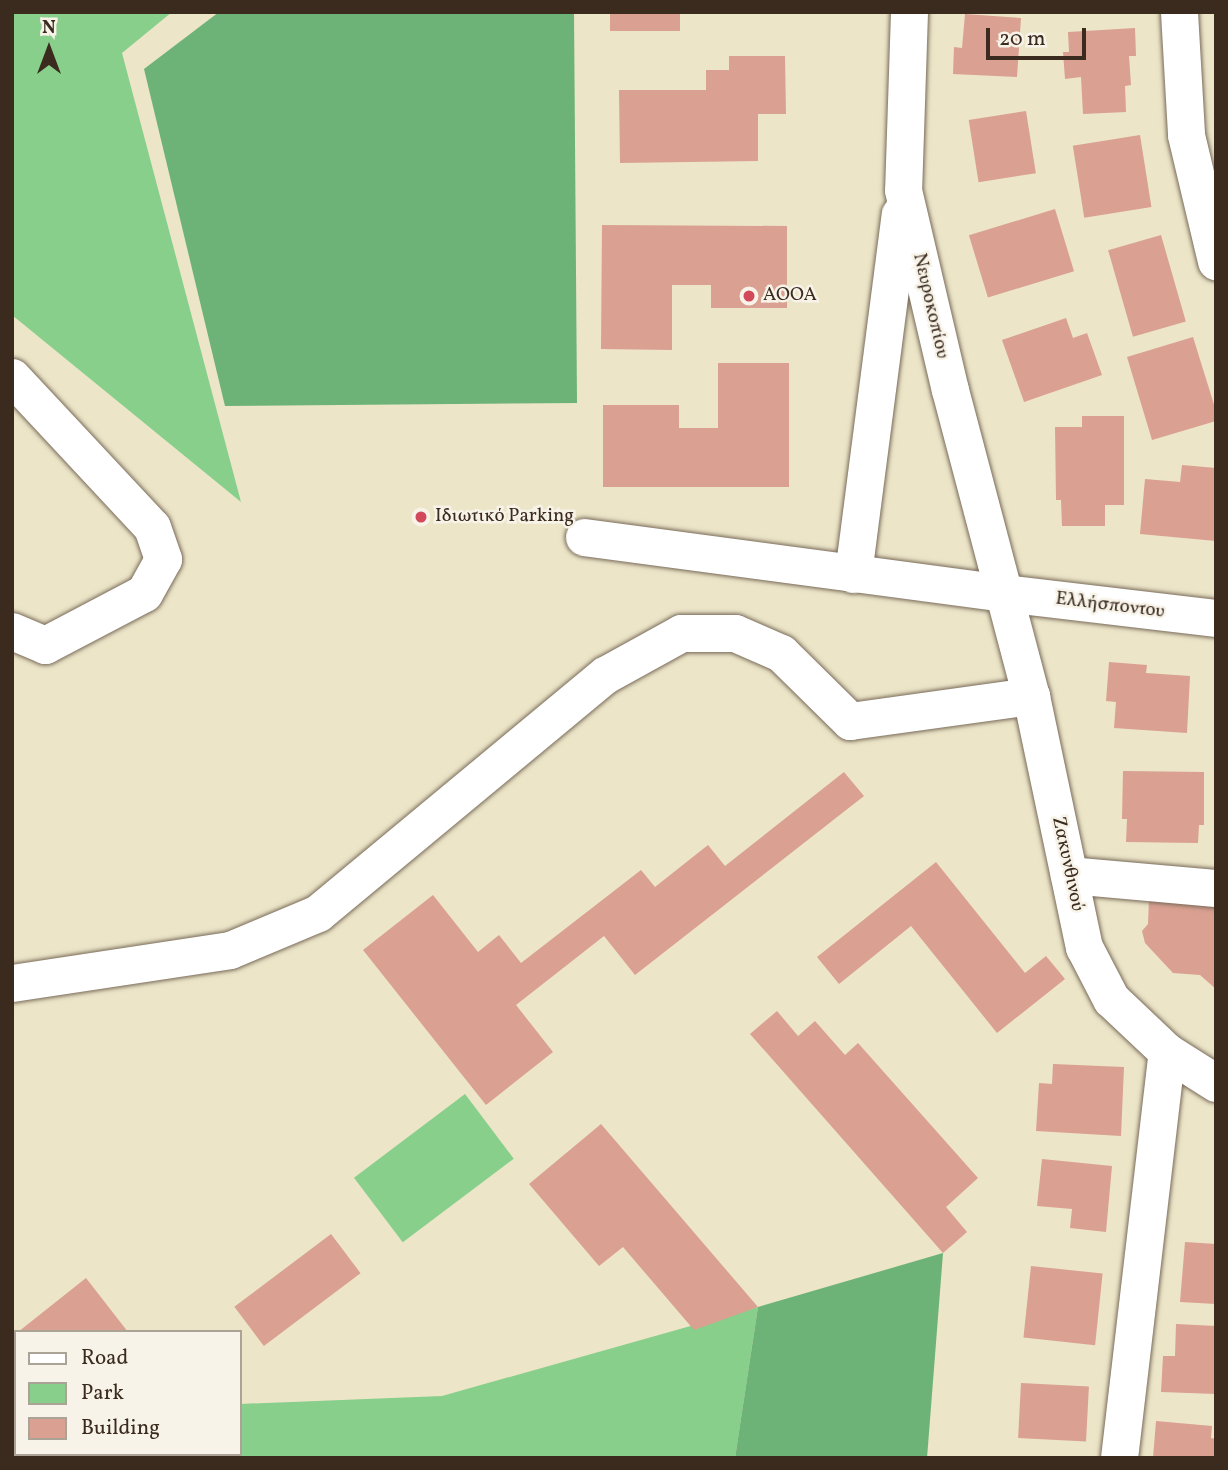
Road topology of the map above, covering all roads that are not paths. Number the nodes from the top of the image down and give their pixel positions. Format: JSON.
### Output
{"nodes":[{"id":1,"x":909,"y":12,"type":"edge"},
{"id":2,"x":1179,"y":12,"type":"edge"},
{"id":3,"x":903,"y":190,"type":"junction"},
{"id":4,"x":1216,"y":261,"type":"edge"},
{"id":5,"x":12,"y":377,"type":"edge"},
{"id":6,"x":584,"y":537,"type":"dead end"},
{"id":7,"x":853,"y":574,"type":"junction"},
{"id":8,"x":1004,"y":593,"type":"junction"},
{"id":9,"x":1216,"y":618,"type":"edge"},
{"id":10,"x":12,"y":631,"type":"edge"},
{"id":11,"x":1031,"y":696,"type":"junction"},
{"id":12,"x":1069,"y":875,"type":"junction"},
{"id":13,"x":1216,"y":888,"type":"edge"},
{"id":14,"x":12,"y":983,"type":"edge"},
{"id":15,"x":1167,"y":1052,"type":"junction"},
{"id":16,"x":1216,"y":1083,"type":"edge"},
{"id":17,"x":1119,"y":1458,"type":"edge"}],
"edges":[{"from":1,"to":3,"type":"street","name":"Νευροκοπίου"},
{"from":2,"to":4,"type":"street"},
{"from":3,"to":7,"type":"street"},
{"from":3,"to":8,"type":"street","name":"Νευροκοπίου"},
{"from":5,"to":10,"type":"street"},
{"from":6,"to":7,"type":"street","name":"Ελλήσποντου"},
{"from":7,"to":8,"type":"street","name":"Ελλήσποντου"},
{"from":8,"to":9,"type":"street","name":"Ελλήσποντου"},
{"from":8,"to":11,"type":"street","name":"Ζακυνθινού"},
{"from":11,"to":12,"type":"street","name":"Ζακυνθινού"},
{"from":11,"to":14,"type":"street"},
{"from":12,"to":13,"type":"street"},
{"from":12,"to":15,"type":"street","name":"Ζακυνθινού"},
{"from":15,"to":16,"type":"street","name":"Ζακυνθινού"},
{"from":15,"to":17,"type":"street"}]}
